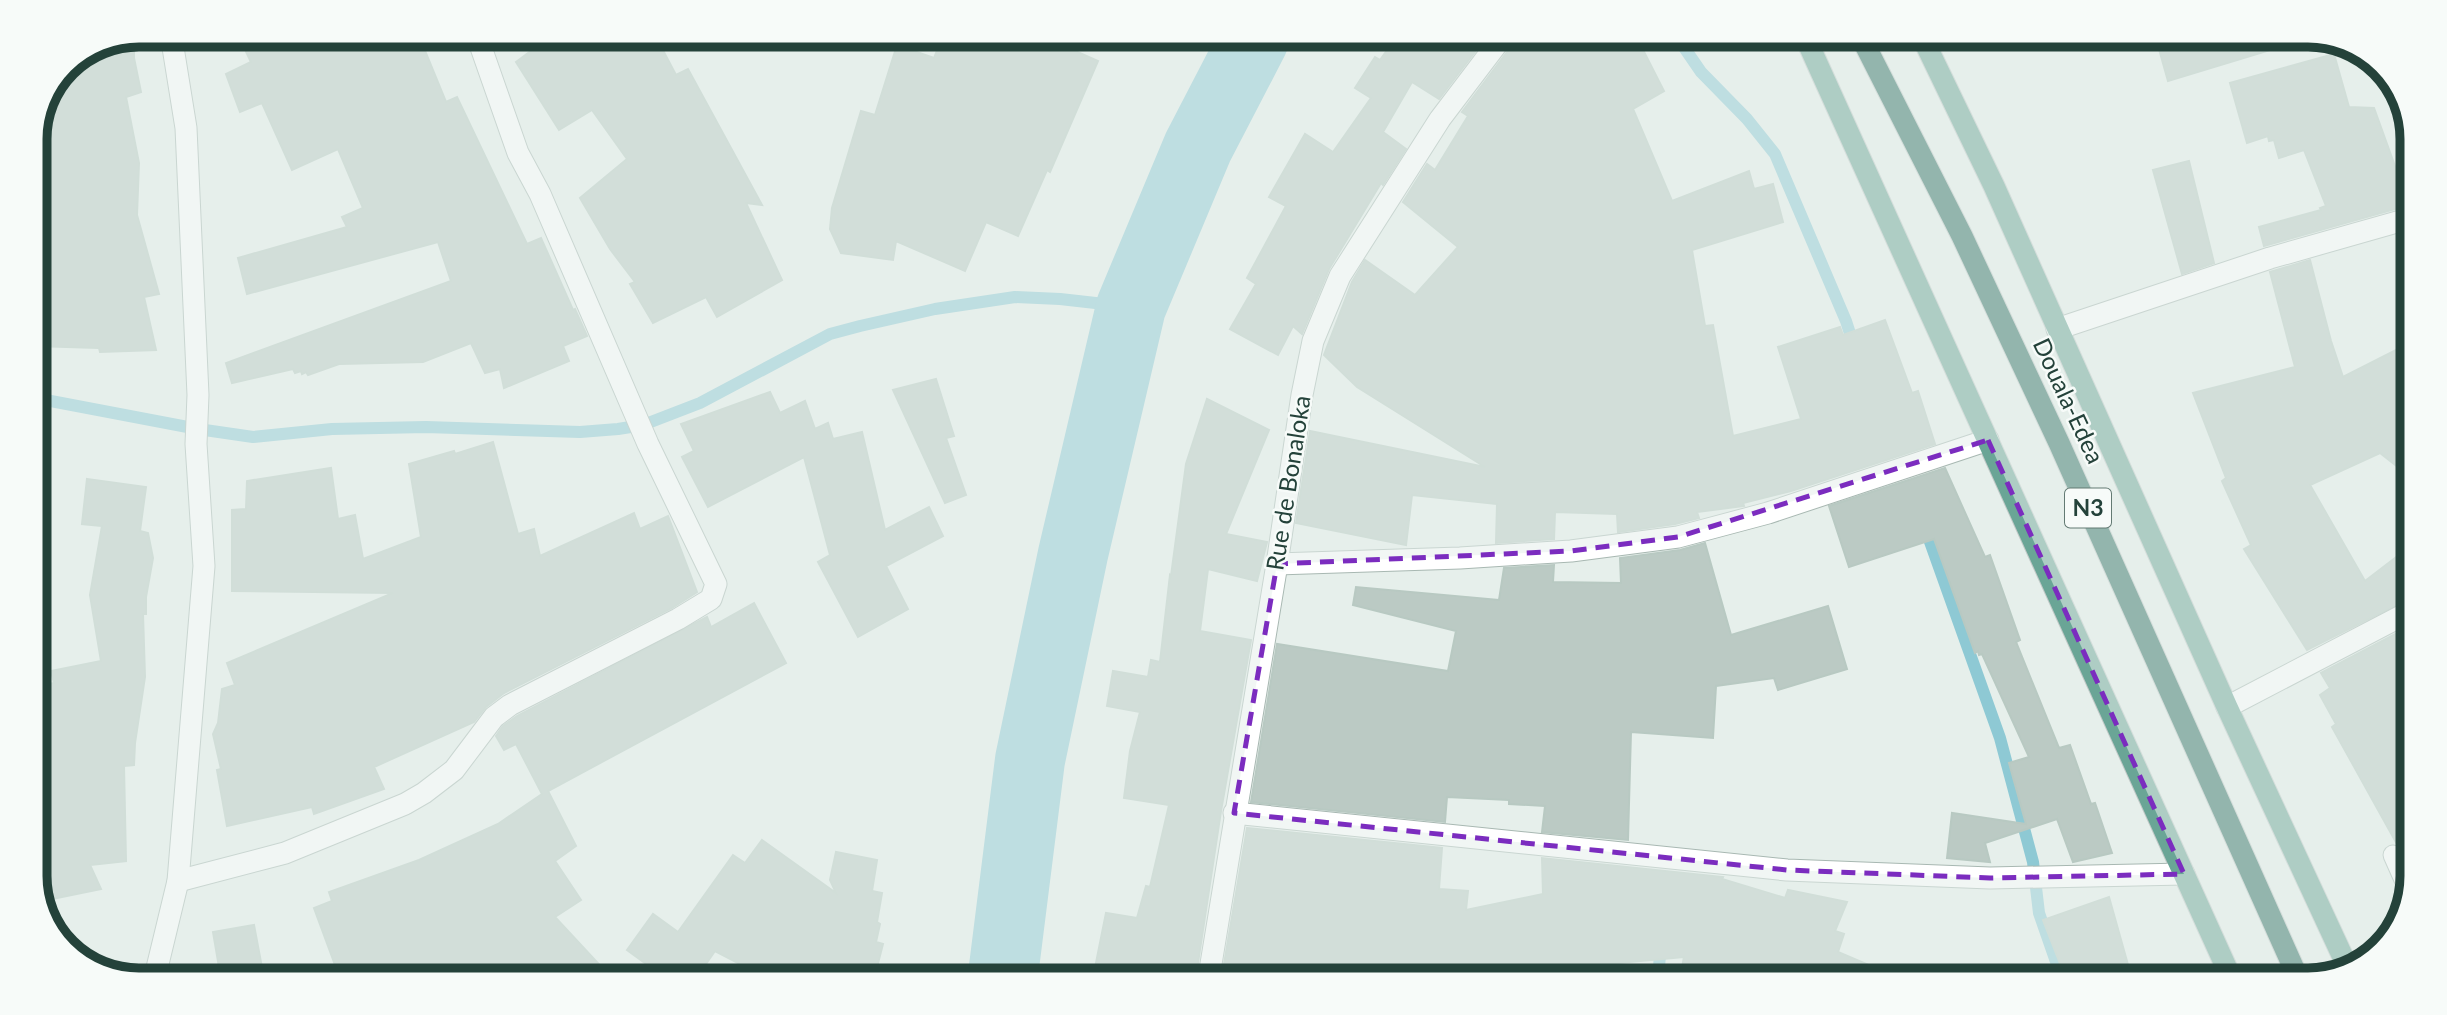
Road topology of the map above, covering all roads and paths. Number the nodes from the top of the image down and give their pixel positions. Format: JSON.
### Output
{"nodes":[{"id":1,"x":173,"y":47,"type":"edge"},
{"id":2,"x":481,"y":47,"type":"edge"},
{"id":3,"x":1495,"y":47,"type":"edge"},
{"id":4,"x":1810,"y":47,"type":"edge"},
{"id":5,"x":1866,"y":47,"type":"edge"},
{"id":6,"x":1927,"y":47,"type":"edge"},
{"id":7,"x":2400,"y":221,"type":"edge"},
{"id":8,"x":2057,"y":329,"type":"junction"},
{"id":9,"x":1988,"y":440,"type":"junction"},
{"id":10,"x":1277,"y":564,"type":"junction"},
{"id":11,"x":2400,"y":617,"type":"edge"},
{"id":12,"x":2227,"y":707,"type":"junction"},
{"id":13,"x":1234,"y":813,"type":"junction"},
{"id":14,"x":2393,"y":855,"type":"dead end"},
{"id":15,"x":2400,"y":872,"type":"edge"},
{"id":16,"x":2184,"y":874,"type":"junction"},
{"id":17,"x":178,"y":881,"type":"junction"},
{"id":18,"x":2344,"y":960,"type":"edge"},
{"id":19,"x":157,"y":968,"type":"edge"},
{"id":20,"x":1210,"y":968,"type":"edge"},
{"id":21,"x":2227,"y":968,"type":"edge"},
{"id":22,"x":2294,"y":968,"type":"edge"}],
"edges":[{"from":1,"to":17,"type":"street"},
{"from":2,"to":17,"type":"street"},
{"from":3,"to":10,"type":"street","name":"Rue de Bonaloka"},
{"from":4,"to":9,"type":"main road"},
{"from":5,"to":22,"type":"highway","name":"Douala-Edea","number":"N3"},
{"from":6,"to":8,"type":"main road"},
{"from":7,"to":8,"type":"street"},
{"from":8,"to":12,"type":"main road"},
{"from":9,"to":10,"type":"street"},
{"from":9,"to":16,"type":"main road"},
{"from":10,"to":13,"type":"street","name":"Rue de Bonaloka"},
{"from":11,"to":12,"type":"street"},
{"from":12,"to":18,"type":"main road"},
{"from":13,"to":16,"type":"street"},
{"from":13,"to":20,"type":"street","name":"Rue de Bonaloka"},
{"from":14,"to":15,"type":"lane"},
{"from":16,"to":21,"type":"main road"},
{"from":17,"to":19,"type":"street"}]}
